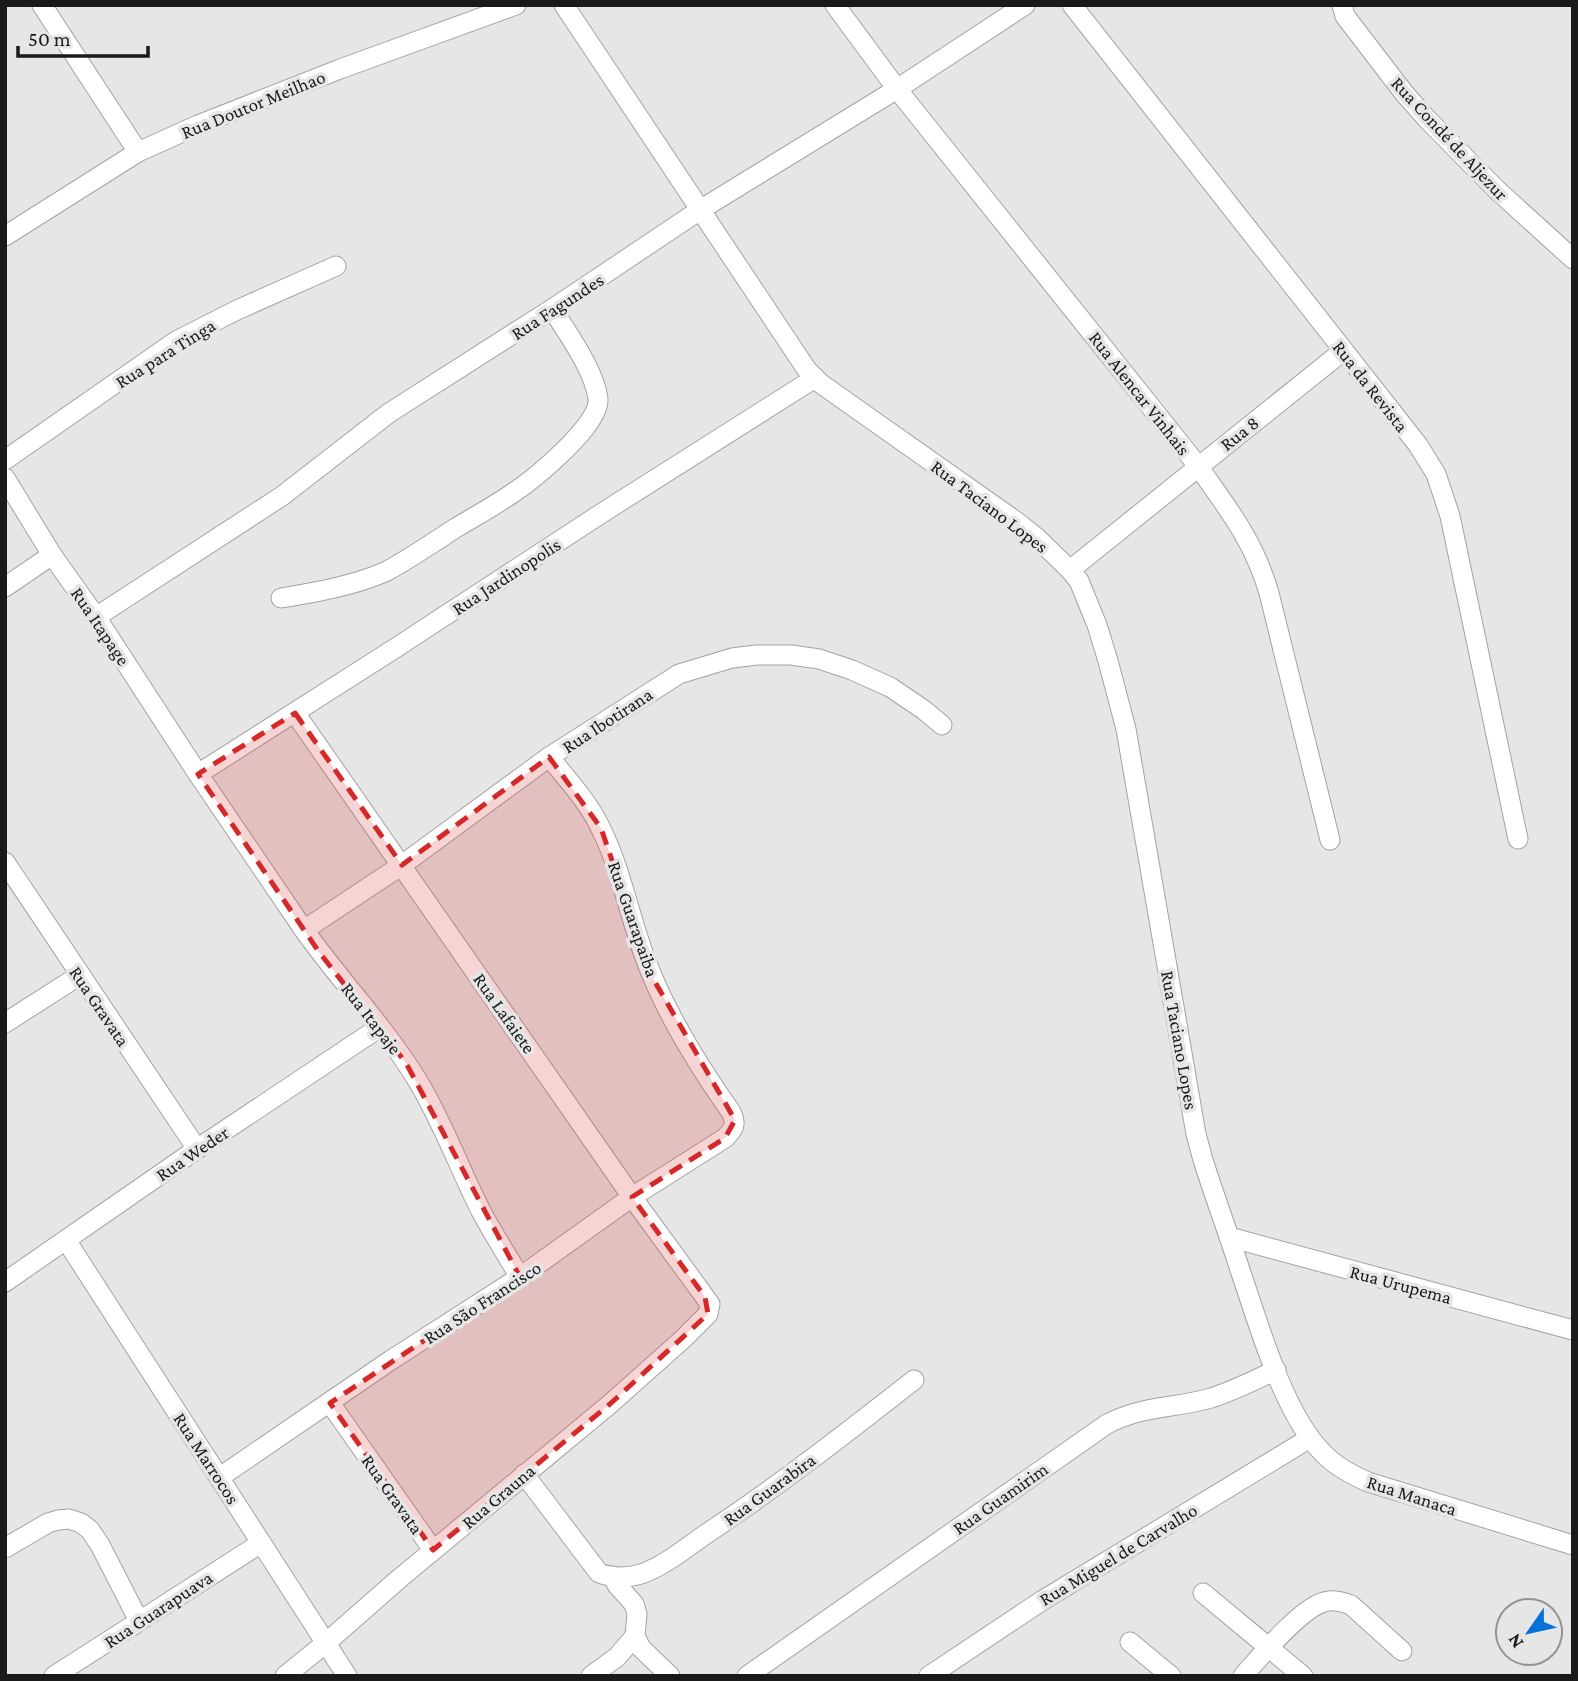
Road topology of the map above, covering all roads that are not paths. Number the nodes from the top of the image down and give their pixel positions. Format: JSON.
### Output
{"nodes":[{"id":1,"x":42,"y":5,"type":"edge"},
{"id":2,"x":516,"y":5,"type":"edge"},
{"id":3,"x":564,"y":5,"type":"edge"},
{"id":4,"x":835,"y":5,"type":"edge"},
{"id":5,"x":1025,"y":5,"type":"edge"},
{"id":6,"x":1072,"y":5,"type":"edge"},
{"id":7,"x":1341,"y":9,"type":"edge"},
{"id":8,"x":897,"y":89,"type":"junction"},
{"id":9,"x":138,"y":152,"type":"junction"},
{"id":10,"x":700,"y":210,"type":"junction"},
{"id":11,"x":5,"y":236,"type":"edge"},
{"id":12,"x":1573,"y":259,"type":"edge"},
{"id":13,"x":336,"y":266,"type":"dead end"},
{"id":14,"x":552,"y":310,"type":"junction"},
{"id":15,"x":1343,"y":351,"type":"junction"},
{"id":16,"x":815,"y":378,"type":"junction"},
{"id":17,"x":5,"y":460,"type":"edge"},
{"id":18,"x":1198,"y":466,"type":"junction"},
{"id":19,"x":5,"y":478,"type":"edge"},
{"id":20,"x":52,"y":555,"type":"junction"},
{"id":21,"x":1070,"y":570,"type":"junction"},
{"id":22,"x":5,"y":587,"type":"edge"},
{"id":23,"x":281,"y":598,"type":"dead end"},
{"id":24,"x":96,"y":617,"type":"junction"},
{"id":25,"x":295,"y":713,"type":"junction"},
{"id":26,"x":942,"y":725,"type":"dead end"},
{"id":27,"x":549,"y":757,"type":"junction"},
{"id":28,"x":198,"y":774,"type":"junction"},
{"id":29,"x":1517,"y":839,"type":"dead end"},
{"id":30,"x":1330,"y":840,"type":"dead end"},
{"id":31,"x":5,"y":862,"type":"edge"},
{"id":32,"x":402,"y":865,"type":"junction"},
{"id":33,"x":304,"y":930,"type":"junction"},
{"id":34,"x":79,"y":975,"type":"junction"},
{"id":35,"x":5,"y":1023,"type":"edge"},
{"id":36,"x":380,"y":1027,"type":"junction"},
{"id":37,"x":735,"y":1120,"type":"joint"},
{"id":38,"x":197,"y":1149,"type":"junction"},
{"id":39,"x":632,"y":1197,"type":"junction"},
{"id":40,"x":1230,"y":1237,"type":"junction"},
{"id":41,"x":66,"y":1240,"type":"junction"},
{"id":42,"x":520,"y":1278,"type":"junction"},
{"id":43,"x":5,"y":1282,"type":"edge"},
{"id":44,"x":708,"y":1314,"type":"joint"},
{"id":45,"x":1573,"y":1330,"type":"edge"},
{"id":46,"x":1276,"y":1370,"type":"junction"},
{"id":47,"x":914,"y":1380,"type":"dead end"},
{"id":48,"x":330,"y":1403,"type":"junction"},
{"id":49,"x":1310,"y":1438,"type":"junction"},
{"id":50,"x":524,"y":1474,"type":"junction"},
{"id":51,"x":220,"y":1476,"type":"junction"},
{"id":52,"x":261,"y":1543,"type":"junction"},
{"id":53,"x":1573,"y":1545,"type":"edge"},
{"id":54,"x":5,"y":1548,"type":"edge"},
{"id":55,"x":433,"y":1550,"type":"junction"},
{"id":56,"x":613,"y":1576,"type":"junction"},
{"id":57,"x":1203,"y":1593,"type":"dead end"},
{"id":58,"x":139,"y":1621,"type":"junction"},
{"id":59,"x":635,"y":1636,"type":"junction"},
{"id":60,"x":327,"y":1642,"type":"junction"},
{"id":61,"x":1130,"y":1642,"type":"dead end"},
{"id":62,"x":1269,"y":1648,"type":"junction"},
{"id":63,"x":1402,"y":1651,"type":"dead end"},
{"id":64,"x":54,"y":1676,"type":"edge"},
{"id":65,"x":285,"y":1676,"type":"edge"},
{"id":66,"x":347,"y":1676,"type":"edge"},
{"id":67,"x":591,"y":1676,"type":"edge"},
{"id":68,"x":670,"y":1676,"type":"edge"},
{"id":69,"x":747,"y":1676,"type":"edge"},
{"id":70,"x":929,"y":1676,"type":"edge"},
{"id":71,"x":1171,"y":1676,"type":"edge"},
{"id":72,"x":1243,"y":1676,"type":"edge"},
{"id":73,"x":1303,"y":1676,"type":"edge"}],
"edges":[{"from":1,"to":9,"type":"street"},
{"from":2,"to":9,"type":"street","name":"Rua Doutor Meilhao"},
{"from":3,"to":10,"type":"street","name":"Rua Taciano Lopes"},
{"from":4,"to":8,"type":"street","name":"Rua Alencar Vinhais"},
{"from":5,"to":8,"type":"street","name":"Rua Fagundes"},
{"from":6,"to":15,"type":"street","name":"Rua da Revista"},
{"from":7,"to":12,"type":"street","name":"Rua Condé de Aljezur"},
{"from":8,"to":10,"type":"street","name":"Rua Fagundes"},
{"from":8,"to":18,"type":"street","name":"Rua Alencar Vinhais"},
{"from":9,"to":11,"type":"street","name":"Rua Doutor Meilhao"},
{"from":10,"to":14,"type":"street","name":"Rua Fagundes"},
{"from":10,"to":16,"type":"street","name":"Rua Taciano Lopes"},
{"from":13,"to":17,"type":"street","name":"Rua para Tinga"},
{"from":14,"to":23,"type":"street"},
{"from":14,"to":24,"type":"street","name":"Rua Fagundes"},
{"from":15,"to":18,"type":"street","name":"Rua 8"},
{"from":15,"to":29,"type":"street","name":"Rua da Revista"},
{"from":16,"to":21,"type":"street","name":"Rua Taciano Lopes"},
{"from":16,"to":25,"type":"street","name":"Rua Jardinopolis"},
{"from":18,"to":21,"type":"street","name":"Rua 8"},
{"from":18,"to":30,"type":"street","name":"Rua Alencar Vinhais"},
{"from":19,"to":20,"type":"street","name":"Rua Itapage"},
{"from":20,"to":22,"type":"street"},
{"from":20,"to":24,"type":"street","name":"Rua Itapage"},
{"from":21,"to":40,"type":"street","name":"Rua Taciano Lopes"},
{"from":24,"to":28,"type":"street","name":"Rua Itapage"},
{"from":25,"to":28,"type":"street","name":"Rua Jardinopolis"},
{"from":25,"to":32,"type":"street","name":"Rua Lafaiete"},
{"from":26,"to":27,"type":"street","name":"Rua Ibotirana"},
{"from":27,"to":32,"type":"street","name":"Rua Ibotirana"},
{"from":27,"to":37,"type":"street","name":"Rua Guarapaiba"},
{"from":28,"to":33,"type":"street","name":"Rua Itapaje"},
{"from":31,"to":34,"type":"street","name":"Rua Gravata"},
{"from":32,"to":33,"type":"street","name":"Rua Ibotirana"},
{"from":32,"to":39,"type":"street","name":"Rua Lafaiete"},
{"from":33,"to":36,"type":"street","name":"Rua Itapaje"},
{"from":34,"to":35,"type":"street"},
{"from":34,"to":38,"type":"street","name":"Rua Gravata"},
{"from":36,"to":38,"type":"street","name":"Rua Weder"},
{"from":36,"to":42,"type":"street","name":"Rua Itapaje"},
{"from":37,"to":39,"type":"street","name":"Rua São Francisco"},
{"from":38,"to":41,"type":"street","name":"Rua Weder"},
{"from":39,"to":42,"type":"street","name":"Rua São Francisco"},
{"from":39,"to":44,"type":"street","name":"Rua Lafaiete"},
{"from":40,"to":45,"type":"street","name":"Rua Urupema"},
{"from":40,"to":46,"type":"street","name":"Rua Manaca"},
{"from":41,"to":43,"type":"street","name":"Rua Weder"},
{"from":41,"to":51,"type":"street","name":"Rua Marrocos"},
{"from":42,"to":48,"type":"street","name":"Rua São Francisco"},
{"from":44,"to":50,"type":"street","name":"Rua Grauna"},
{"from":46,"to":49,"type":"street","name":"Rua Manaca"},
{"from":46,"to":69,"type":"street","name":"Rua Guamirim"},
{"from":47,"to":56,"type":"street","name":"Rua Guarabira"},
{"from":48,"to":51,"type":"street","name":"Rua São Francisco"},
{"from":48,"to":55,"type":"street","name":"Rua Gravata"},
{"from":49,"to":53,"type":"street","name":"Rua Manaca"},
{"from":49,"to":70,"type":"street","name":"Rua Miguel de Carvalho"},
{"from":50,"to":55,"type":"street","name":"Rua Grauna"},
{"from":50,"to":56,"type":"street"},
{"from":51,"to":52,"type":"street","name":"Rua Marrocos"},
{"from":52,"to":58,"type":"street","name":"Rua Guarapuava"},
{"from":52,"to":60,"type":"street","name":"Rua Marrocos"},
{"from":54,"to":58,"type":"street"},
{"from":55,"to":60,"type":"street","name":"Rua Grauna"},
{"from":56,"to":59,"type":"street"},
{"from":57,"to":62,"type":"street"},
{"from":58,"to":64,"type":"street","name":"Rua Guarapuava"},
{"from":59,"to":67,"type":"street"},
{"from":59,"to":68,"type":"street"},
{"from":60,"to":65,"type":"street","name":"Rua Grauna"},
{"from":60,"to":66,"type":"street","name":"Rua Marrocos"},
{"from":61,"to":71,"type":"street"},
{"from":62,"to":63,"type":"street"},
{"from":62,"to":72,"type":"street"},
{"from":62,"to":73,"type":"street"}]}
